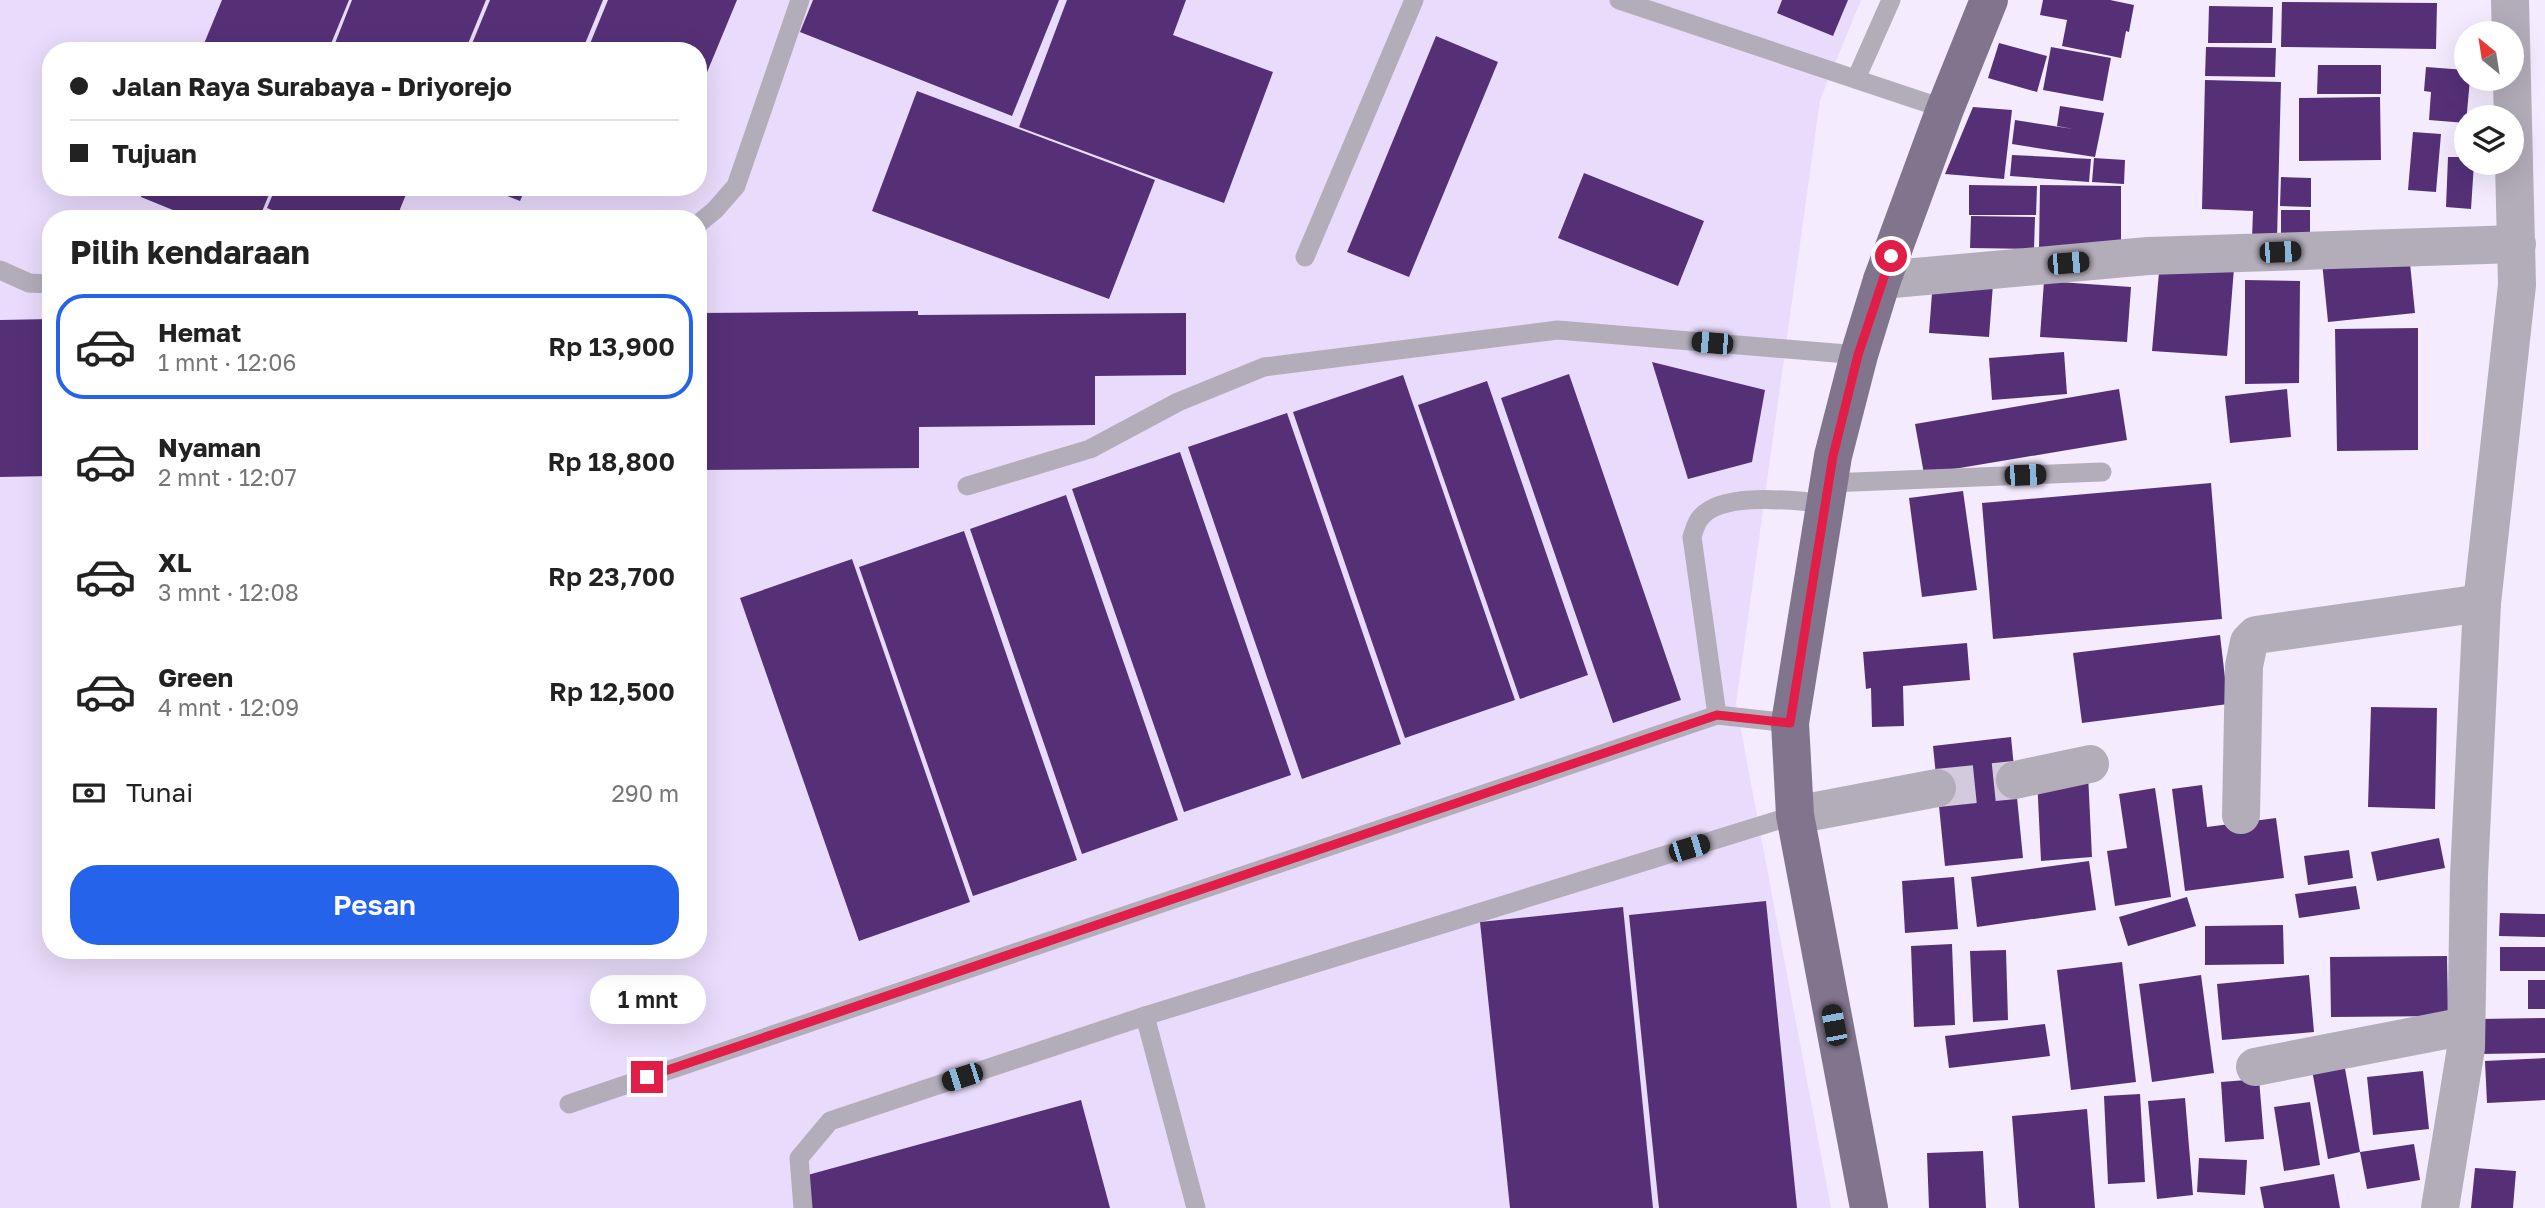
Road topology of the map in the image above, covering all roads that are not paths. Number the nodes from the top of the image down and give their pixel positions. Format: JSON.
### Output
{"nodes":[{"id":1,"x":800,"y":0,"type":"edge"},
{"id":2,"x":1414,"y":0,"type":"edge"},
{"id":3,"x":1619,"y":0,"type":"edge"},
{"id":4,"x":1891,"y":0,"type":"edge"},
{"id":5,"x":1989,"y":0,"type":"edge"},
{"id":6,"x":2511,"y":0,"type":"edge"},
{"id":7,"x":1856,"y":79,"type":"junction"},
{"id":8,"x":1945,"y":109,"type":"junction"},
{"id":9,"x":707,"y":217,"type":"edge"},
{"id":10,"x":2517,"y":244,"type":"junction"},
{"id":11,"x":1305,"y":257,"type":"dead end"},
{"id":12,"x":0,"y":270,"type":"edge"},
{"id":13,"x":1882,"y":280,"type":"junction"},
{"id":14,"x":42,"y":284,"type":"edge"},
{"id":15,"x":1858,"y":355,"type":"junction"},
{"id":16,"x":2102,"y":472,"type":"dead end"},
{"id":17,"x":967,"y":486,"type":"dead end"},
{"id":18,"x":1827,"y":493,"type":"junction"},
{"id":19,"x":2482,"y":603,"type":"junction"},
{"id":20,"x":1717,"y":715,"type":"junction"},
{"id":21,"x":1790,"y":723,"type":"junction"},
{"id":22,"x":2090,"y":764,"type":"dead end"},
{"id":23,"x":2015,"y":780,"type":"tunnel mouth"},
{"id":24,"x":1937,"y":788,"type":"tunnel mouth"},
{"id":25,"x":1795,"y":815,"type":"junction"},
{"id":26,"x":2241,"y":815,"type":"dead end"},
{"id":27,"x":1145,"y":1016,"type":"junction"},
{"id":28,"x":2466,"y":1026,"type":"junction"},
{"id":29,"x":2255,"y":1067,"type":"dead end"},
{"id":30,"x":569,"y":1104,"type":"dead end"},
{"id":31,"x":803,"y":1208,"type":"edge"},
{"id":32,"x":1196,"y":1208,"type":"edge"},
{"id":33,"x":1869,"y":1208,"type":"edge"},
{"id":34,"x":2440,"y":1208,"type":"edge"}],
"edges":[{"from":1,"to":9,"type":"lane"},
{"from":2,"to":11,"type":"lane"},
{"from":3,"to":7,"type":"lane"},
{"from":4,"to":7,"type":"lane"},
{"from":5,"to":8,"type":"main road"},
{"from":6,"to":10,"type":"street"},
{"from":7,"to":8,"type":"lane"},
{"from":8,"to":13,"type":"main road"},
{"from":10,"to":13,"type":"street"},
{"from":10,"to":19,"type":"street"},
{"from":12,"to":14,"type":"lane"},
{"from":13,"to":15,"type":"main road"},
{"from":15,"to":17,"type":"lane"},
{"from":15,"to":18,"type":"main road"},
{"from":16,"to":18,"type":"lane"},
{"from":18,"to":20,"type":"lane"},
{"from":18,"to":21,"type":"main road"},
{"from":19,"to":26,"type":"street"},
{"from":19,"to":28,"type":"street"},
{"from":20,"to":21,"type":"lane"},
{"from":20,"to":30,"type":"lane"},
{"from":21,"to":25,"type":"main road"},
{"from":22,"to":23,"type":"street"},
{"from":24,"to":25,"type":"street"},
{"from":25,"to":27,"type":"lane"},
{"from":25,"to":33,"type":"main road"},
{"from":27,"to":31,"type":"lane"},
{"from":27,"to":32,"type":"lane"},
{"from":28,"to":29,"type":"street"},
{"from":28,"to":34,"type":"street"}]}
